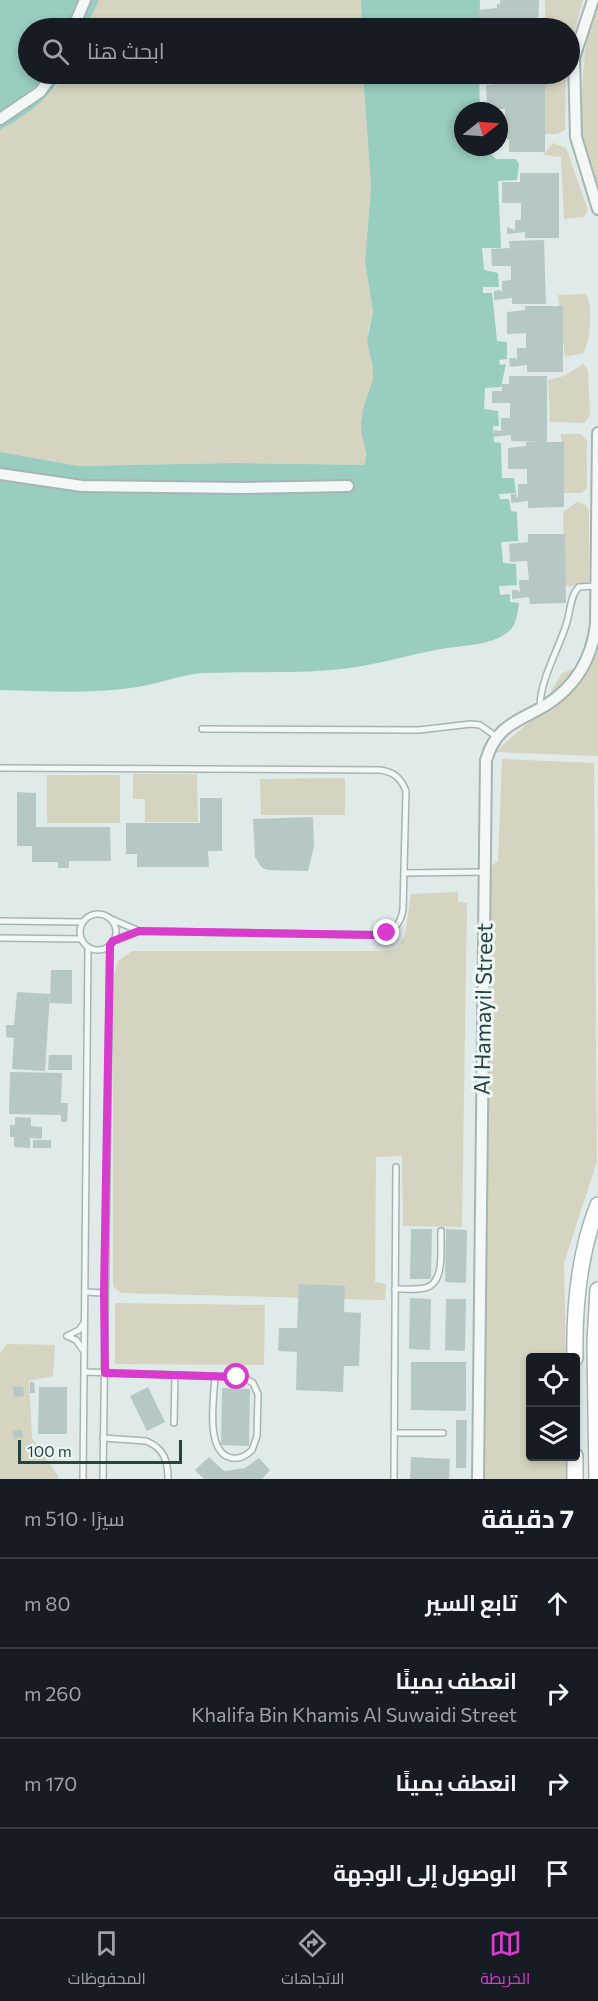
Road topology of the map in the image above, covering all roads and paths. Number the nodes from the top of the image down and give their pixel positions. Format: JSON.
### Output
{"nodes":[{"id":1,"x":85,"y":0,"type":"edge"},
{"id":2,"x":593,"y":0,"type":"edge"},
{"id":3,"x":77,"y":18,"type":"edge"},
{"id":4,"x":580,"y":40,"type":"edge"},
{"id":5,"x":46,"y":84,"type":"edge"},
{"id":6,"x":575,"y":84,"type":"edge"},
{"id":7,"x":0,"y":119,"type":"edge"},
{"id":8,"x":598,"y":209,"type":"edge"},
{"id":9,"x":598,"y":433,"type":"edge"},
{"id":10,"x":0,"y":474,"type":"edge"},
{"id":11,"x":348,"y":486,"type":"dead end"},
{"id":12,"x":597,"y":586,"type":"edge"},
{"id":13,"x":540,"y":708,"type":"junction"},
{"id":14,"x":202,"y":729,"type":"dead end"},
{"id":15,"x":497,"y":737,"type":"junction"},
{"id":16,"x":0,"y":768,"type":"edge"},
{"id":17,"x":484,"y":872,"type":"junction"},
{"id":18,"x":405,"y":873,"type":"junction"},
{"id":19,"x":109,"y":918,"type":"junction"},
{"id":20,"x":0,"y":921,"type":"edge"},
{"id":21,"x":83,"y":922,"type":"junction"},
{"id":22,"x":139,"y":931,"type":"junction"},
{"id":23,"x":0,"y":938,"type":"edge"},
{"id":24,"x":81,"y":939,"type":"junction"},
{"id":25,"x":112,"y":943,"type":"junction"},
{"id":26,"x":88,"y":947,"type":"junction"},
{"id":27,"x":396,"y":1167,"type":"dead end"},
{"id":28,"x":598,"y":1205,"type":"edge"},
{"id":29,"x":441,"y":1231,"type":"dead end"},
{"id":30,"x":395,"y":1289,"type":"junction"},
{"id":31,"x":598,"y":1290,"type":"edge"},
{"id":32,"x":85,"y":1292,"type":"junction"},
{"id":33,"x":104,"y":1293,"type":"junction"},
{"id":34,"x":85,"y":1322,"type":"junction"},
{"id":35,"x":84,"y":1352,"type":"junction"},
{"id":36,"x":575,"y":1353,"type":"edge"},
{"id":37,"x":84,"y":1372,"type":"junction"},
{"id":38,"x":105,"y":1373,"type":"junction"},
{"id":39,"x":175,"y":1375,"type":"junction"},
{"id":40,"x":214,"y":1376,"type":"junction"},
{"id":41,"x":174,"y":1423,"type":"dead end"},
{"id":42,"x":395,"y":1432,"type":"junction"},
{"id":43,"x":443,"y":1433,"type":"dead end"},
{"id":44,"x":103,"y":1438,"type":"junction"},
{"id":45,"x":575,"y":1461,"type":"edge"},
{"id":46,"x":83,"y":1479,"type":"edge"},
{"id":47,"x":103,"y":1479,"type":"edge"},
{"id":48,"x":168,"y":1479,"type":"edge"},
{"id":49,"x":394,"y":1479,"type":"edge"},
{"id":50,"x":478,"y":1479,"type":"edge"},
{"id":51,"x":575,"y":1479,"type":"edge"},
{"id":52,"x":597,"y":1479,"type":"edge"}],
"edges":[{"from":1,"to":3,"type":"street"},
{"from":2,"to":4,"type":"street"},
{"from":5,"to":7,"type":"street"},
{"from":6,"to":8,"type":"street"},
{"from":9,"to":12,"type":"street","name":"Al Hamayil Street"},
{"from":10,"to":11,"type":"street"},
{"from":12,"to":13,"type":"street","name":"Al Hamayil Street"},
{"from":12,"to":13,"type":"lane"},
{"from":13,"to":15,"type":"street","name":"Al Hamayil Street"},
{"from":14,"to":15,"type":"lane"},
{"from":15,"to":17,"type":"street","name":"Al Hamayil Street"},
{"from":16,"to":18,"type":"lane"},
{"from":17,"to":18,"type":"lane"},
{"from":17,"to":50,"type":"street","name":"Al Hamayil Street"},
{"from":18,"to":22,"type":"lane"},
{"from":19,"to":21,"type":"lane"},
{"from":19,"to":22,"type":"lane"},
{"from":19,"to":25,"type":"lane"},
{"from":20,"to":21,"type":"lane"},
{"from":21,"to":24,"type":"lane"},
{"from":22,"to":25,"type":"lane"},
{"from":23,"to":24,"type":"lane"},
{"from":24,"to":26,"type":"lane"},
{"from":25,"to":26,"type":"lane"},
{"from":25,"to":33,"type":"lane"},
{"from":26,"to":32,"type":"lane"},
{"from":27,"to":30,"type":"lane"},
{"from":28,"to":36,"type":"main road"},
{"from":29,"to":30,"type":"lane"},
{"from":30,"to":42,"type":"lane"},
{"from":31,"to":52,"type":"main road"},
{"from":32,"to":33,"type":"lane"},
{"from":32,"to":34,"type":"lane"},
{"from":33,"to":38,"type":"lane"},
{"from":34,"to":35,"type":"lane"},
{"from":34,"to":35,"type":"lane"},
{"from":35,"to":37,"type":"lane"},
{"from":37,"to":38,"type":"lane"},
{"from":37,"to":46,"type":"lane"},
{"from":38,"to":39,"type":"lane"},
{"from":38,"to":44,"type":"lane"},
{"from":39,"to":40,"type":"lane"},
{"from":39,"to":41,"type":"lane"},
{"from":40,"to":40,"type":"lane"},
{"from":42,"to":43,"type":"lane"},
{"from":42,"to":49,"type":"lane"},
{"from":44,"to":47,"type":"lane"},
{"from":44,"to":48,"type":"lane"},
{"from":45,"to":51,"type":"main road"}]}
